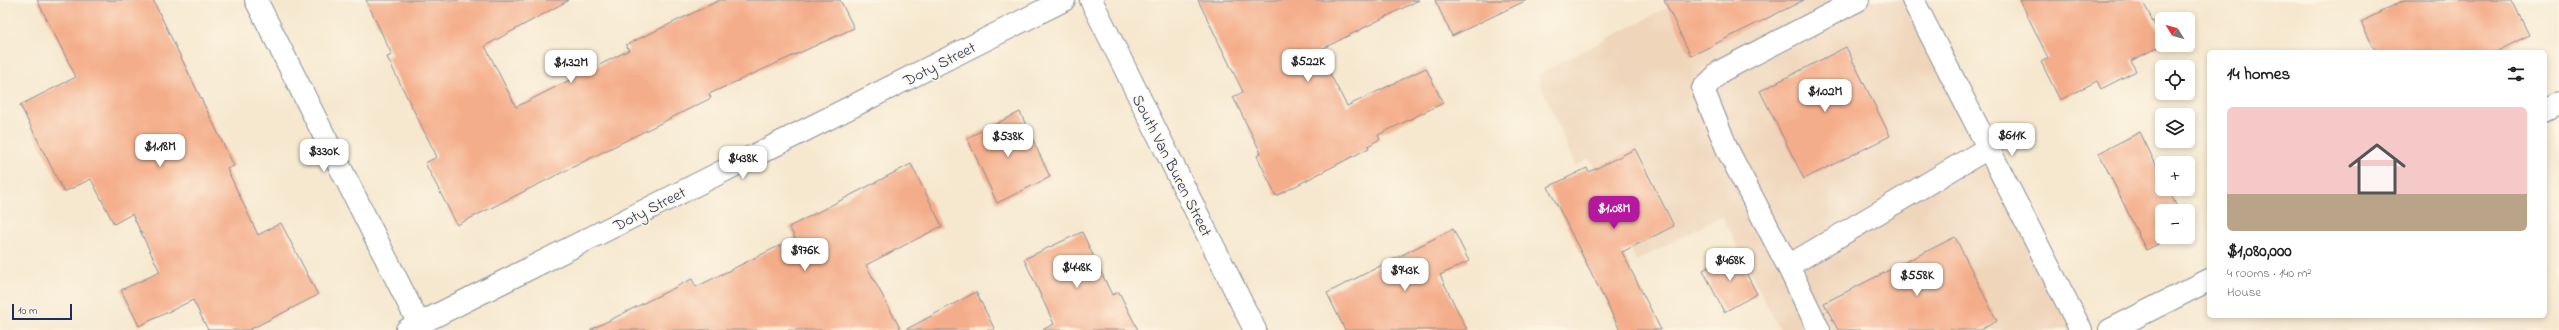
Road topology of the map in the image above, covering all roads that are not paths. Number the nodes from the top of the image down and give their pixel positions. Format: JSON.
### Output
{"nodes":[{"id":1,"x":256,"y":0,"type":"edge"},
{"id":2,"x":1064,"y":0,"type":"edge"},
{"id":3,"x":1091,"y":0,"type":"edge"},
{"id":4,"x":1858,"y":0,"type":"edge"},
{"id":5,"x":1913,"y":0,"type":"edge"},
{"id":6,"x":2559,"y":103,"type":"edge"},
{"id":7,"x":2547,"y":109,"type":"edge"},
{"id":8,"x":1988,"y":148,"type":"junction"},
{"id":9,"x":1788,"y":266,"type":"junction"},
{"id":10,"x":2207,"y":281,"type":"edge"},
{"id":11,"x":416,"y":328,"type":"edge"},
{"id":12,"x":1255,"y":330,"type":"edge"},
{"id":13,"x":1818,"y":330,"type":"edge"},
{"id":14,"x":2081,"y":330,"type":"edge"},
{"id":15,"x":2110,"y":330,"type":"edge"}],
"edges":[{"from":1,"to":11,"type":"street"},
{"from":2,"to":11,"type":"street","name":"Doty Street"},
{"from":3,"to":12,"type":"street","name":"South Van Buren Street"},
{"from":4,"to":9,"type":"street"},
{"from":5,"to":8,"type":"street"},
{"from":6,"to":7,"type":"street"},
{"from":8,"to":9,"type":"street"},
{"from":8,"to":14,"type":"street"},
{"from":9,"to":13,"type":"street"},
{"from":10,"to":15,"type":"street"}]}
